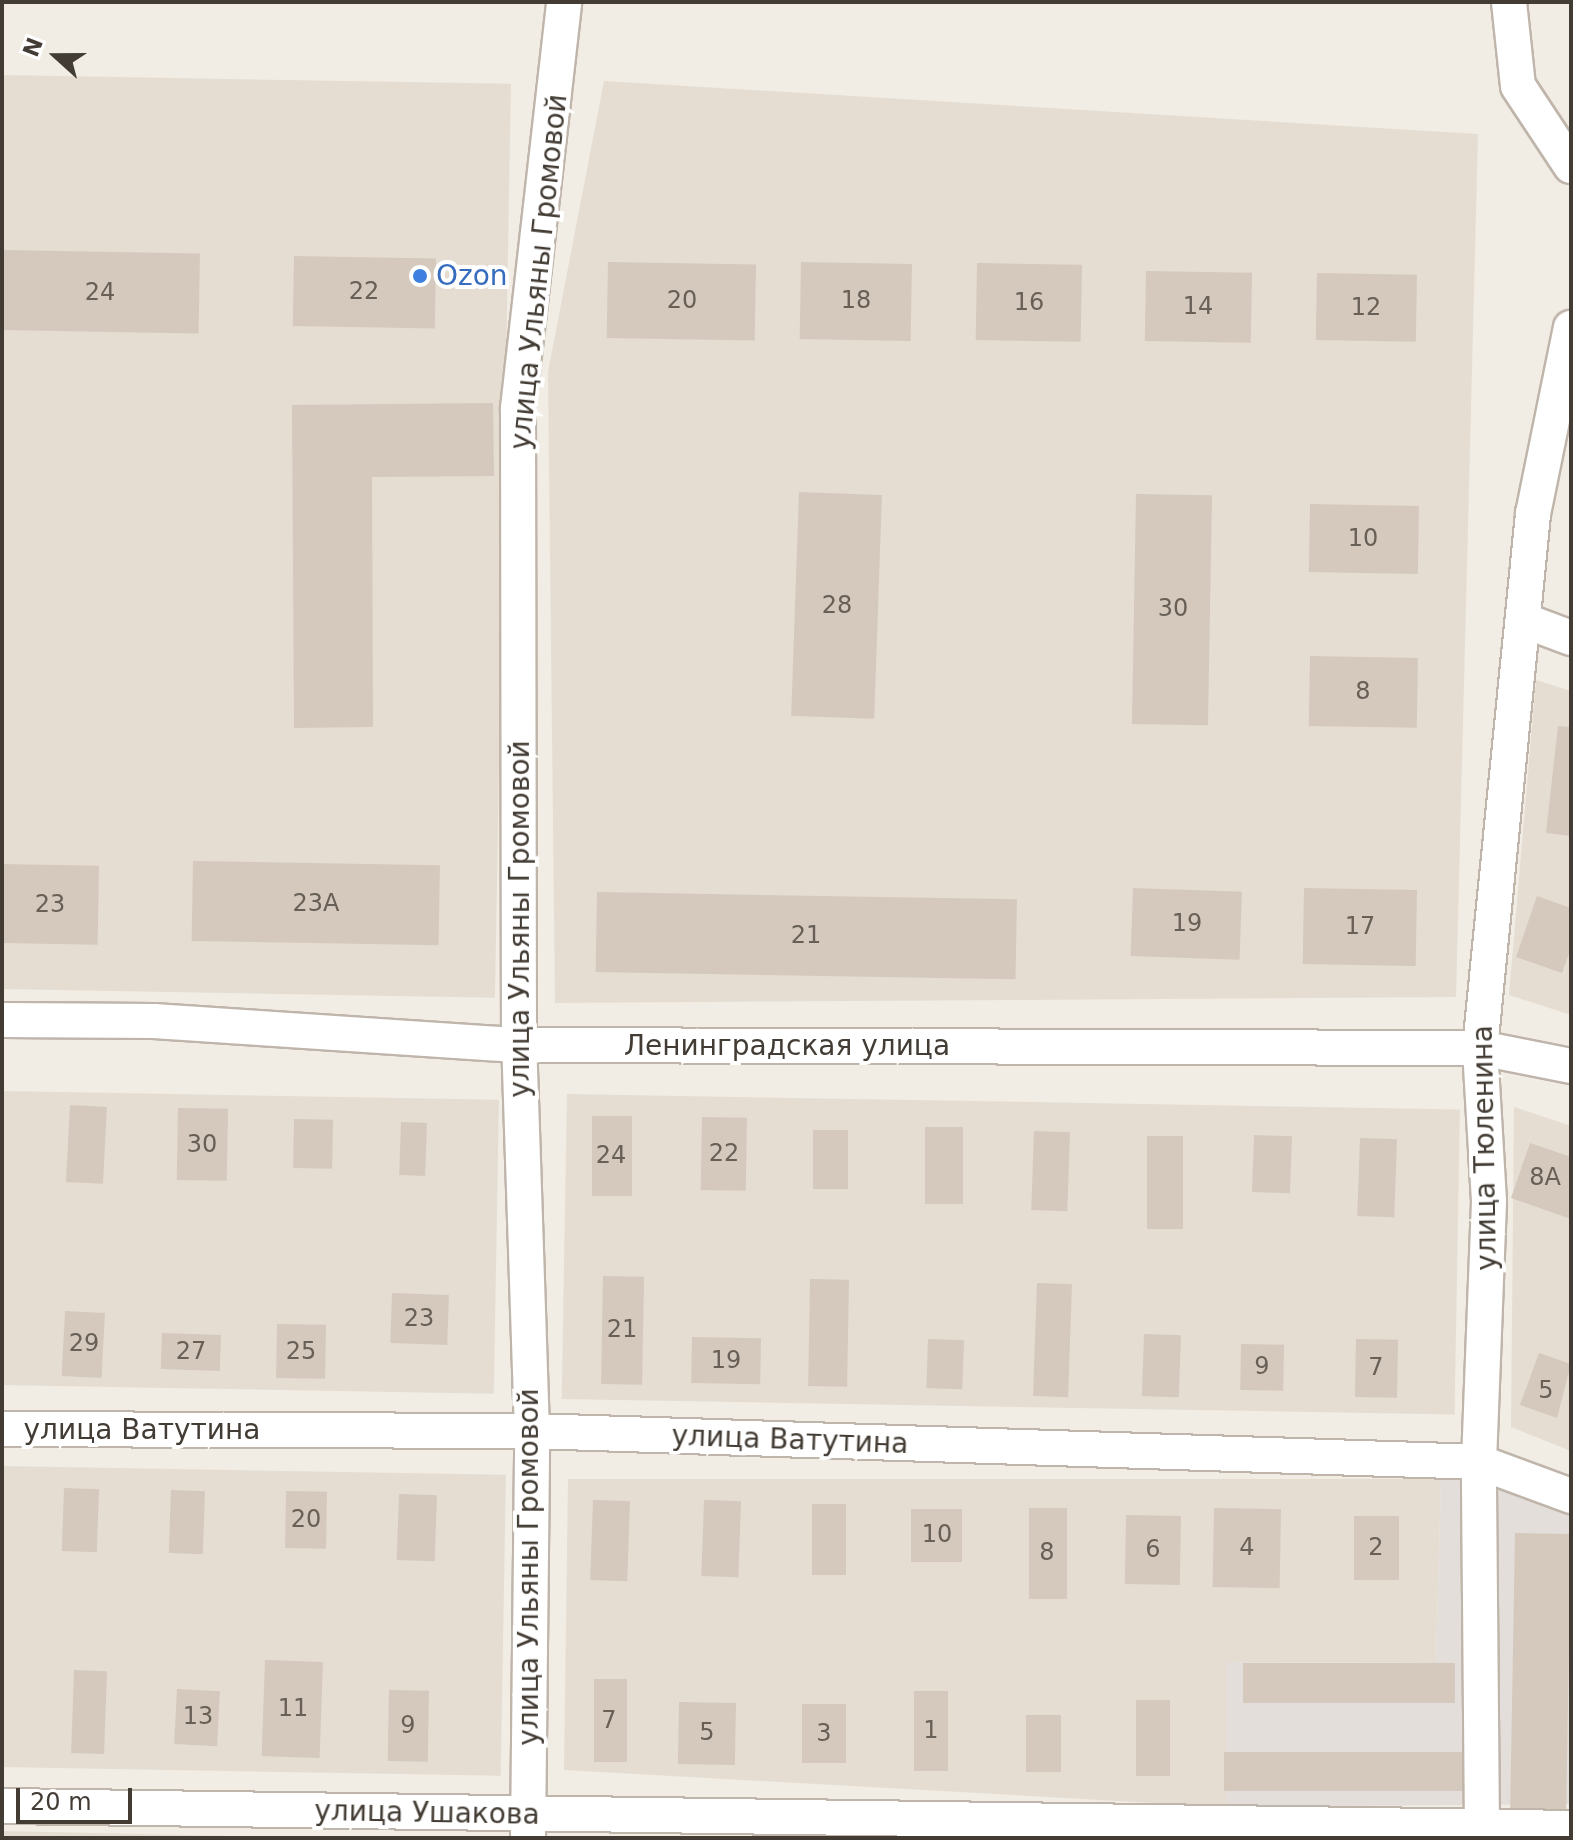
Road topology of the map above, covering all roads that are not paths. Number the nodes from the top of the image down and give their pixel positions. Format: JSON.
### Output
{"nodes":[{"id":1,"x":564,"y":2,"type":"edge"},
{"id":2,"x":1509,"y":2,"type":"edge"},
{"id":3,"x":1571,"y":166,"type":"edge"},
{"id":4,"x":1571,"y":328,"type":"edge"},
{"id":5,"x":1523,"y":620,"type":"junction"},
{"id":6,"x":1571,"y":638,"type":"edge"},
{"id":7,"x":2,"y":1020,"type":"edge"},
{"id":8,"x":519,"y":1045,"type":"junction"},
{"id":9,"x":1480,"y":1048,"type":"junction"},
{"id":10,"x":1571,"y":1066,"type":"edge"},
{"id":11,"x":2,"y":1429,"type":"edge"},
{"id":12,"x":532,"y":1431,"type":"junction"},
{"id":13,"x":1479,"y":1462,"type":"junction"},
{"id":14,"x":1571,"y":1496,"type":"edge"},
{"id":15,"x":2,"y":1806,"type":"edge"},
{"id":16,"x":528,"y":1826,"type":"edge"},
{"id":17,"x":1571,"y":1828,"type":"edge"},
{"id":18,"x":1482,"y":1829,"type":"junction"}],
"edges":[{"from":1,"to":8,"type":"street","name":"улица Ульяны Громовой"},
{"from":2,"to":3,"type":"street"},
{"from":4,"to":5,"type":"street","name":"улица Тюленина"},
{"from":5,"to":6,"type":"street"},
{"from":5,"to":9,"type":"street","name":"улица Тюленина"},
{"from":7,"to":8,"type":"street","name":"Ленинградская улица"},
{"from":8,"to":9,"type":"street","name":"Ленинградская улица"},
{"from":8,"to":12,"type":"street","name":"улица Ульяны Громовой"},
{"from":9,"to":10,"type":"street","name":"Ленинградская улица"},
{"from":9,"to":13,"type":"street","name":"улица Тюленина"},
{"from":11,"to":12,"type":"street","name":"улица Ватутина"},
{"from":12,"to":13,"type":"street","name":"улица Ватутина"},
{"from":12,"to":16,"type":"street","name":"улица Ульяны Громовой"},
{"from":13,"to":14,"type":"street","name":"улица Ватутина"},
{"from":13,"to":18,"type":"street","name":"улица Тюленина"},
{"from":15,"to":16,"type":"street","name":"улица Ушакова"},
{"from":16,"to":18,"type":"street","name":"улица Ушакова"},
{"from":17,"to":18,"type":"street","name":"улица Ушакова"}]}
